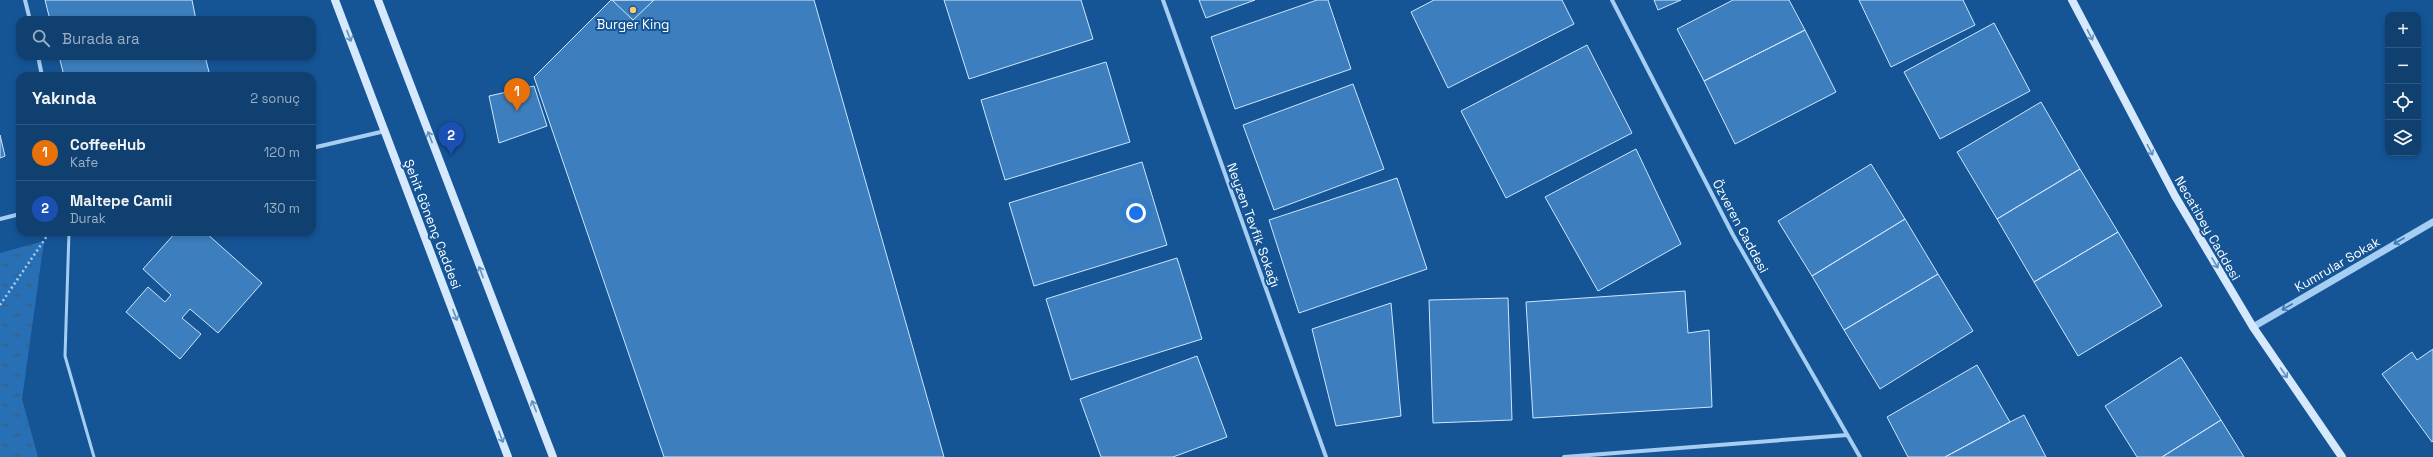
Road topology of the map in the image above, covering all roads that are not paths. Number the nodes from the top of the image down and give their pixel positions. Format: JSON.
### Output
{"nodes":[{"id":1,"x":25,"y":0,"type":"edge"},
{"id":2,"x":335,"y":0,"type":"edge"},
{"id":3,"x":378,"y":0,"type":"edge"},
{"id":4,"x":1163,"y":0,"type":"edge"},
{"id":5,"x":1612,"y":0,"type":"edge"},
{"id":6,"x":2072,"y":0,"type":"edge"},
{"id":7,"x":29,"y":16,"type":"edge"},
{"id":8,"x":39,"y":60,"type":"edge"},
{"id":9,"x":41,"y":72,"type":"edge"},
{"id":10,"x":385,"y":131,"type":"junction"},
{"id":11,"x":316,"y":147,"type":"edge"},
{"id":12,"x":16,"y":215,"type":"edge"},
{"id":13,"x":0,"y":219,"type":"edge"},
{"id":14,"x":2433,"y":222,"type":"edge"},
{"id":15,"x":69,"y":236,"type":"edge"},
{"id":16,"x":2253,"y":327,"type":"junction"},
{"id":17,"x":1847,"y":435,"type":"junction"},
{"id":18,"x":549,"y":442,"type":"junction"},
{"id":19,"x":94,"y":457,"type":"edge"},
{"id":20,"x":508,"y":457,"type":"edge"},
{"id":21,"x":553,"y":457,"type":"edge"},
{"id":22,"x":559,"y":457,"type":"edge"},
{"id":23,"x":1326,"y":457,"type":"edge"},
{"id":24,"x":1564,"y":457,"type":"edge"},
{"id":25,"x":1860,"y":457,"type":"edge"},
{"id":26,"x":2342,"y":457,"type":"edge"}],
"edges":[{"from":1,"to":7,"type":"street"},
{"from":2,"to":10,"type":"main road","name":"Şehit Gönenç Caddesi","one_way":true},
{"from":18,"to":3,"type":"main road","one_way":true},
{"from":4,"to":23,"type":"street","name":"Neyzen Tevfik Sokağı"},
{"from":5,"to":17,"type":"street","name":"Özveren Caddesi"},
{"from":6,"to":16,"type":"main road","name":"Necatibey Caddesi","one_way":true},
{"from":8,"to":9,"type":"street"},
{"from":10,"to":11,"type":"street"},
{"from":10,"to":20,"type":"main road","name":"Şehit Gönenç Caddesi","one_way":true},
{"from":12,"to":13,"type":"street"},
{"from":14,"to":16,"type":"street","name":"Kumrular Sokak","one_way":true},
{"from":15,"to":19,"type":"lane"},
{"from":16,"to":26,"type":"main road","name":"Necatibey Caddesi","one_way":true},
{"from":17,"to":24,"type":"street"},
{"from":17,"to":25,"type":"street","name":"Özveren Caddesi"},
{"from":18,"to":21,"type":"main road"},
{"from":18,"to":22,"type":"main road"}]}
